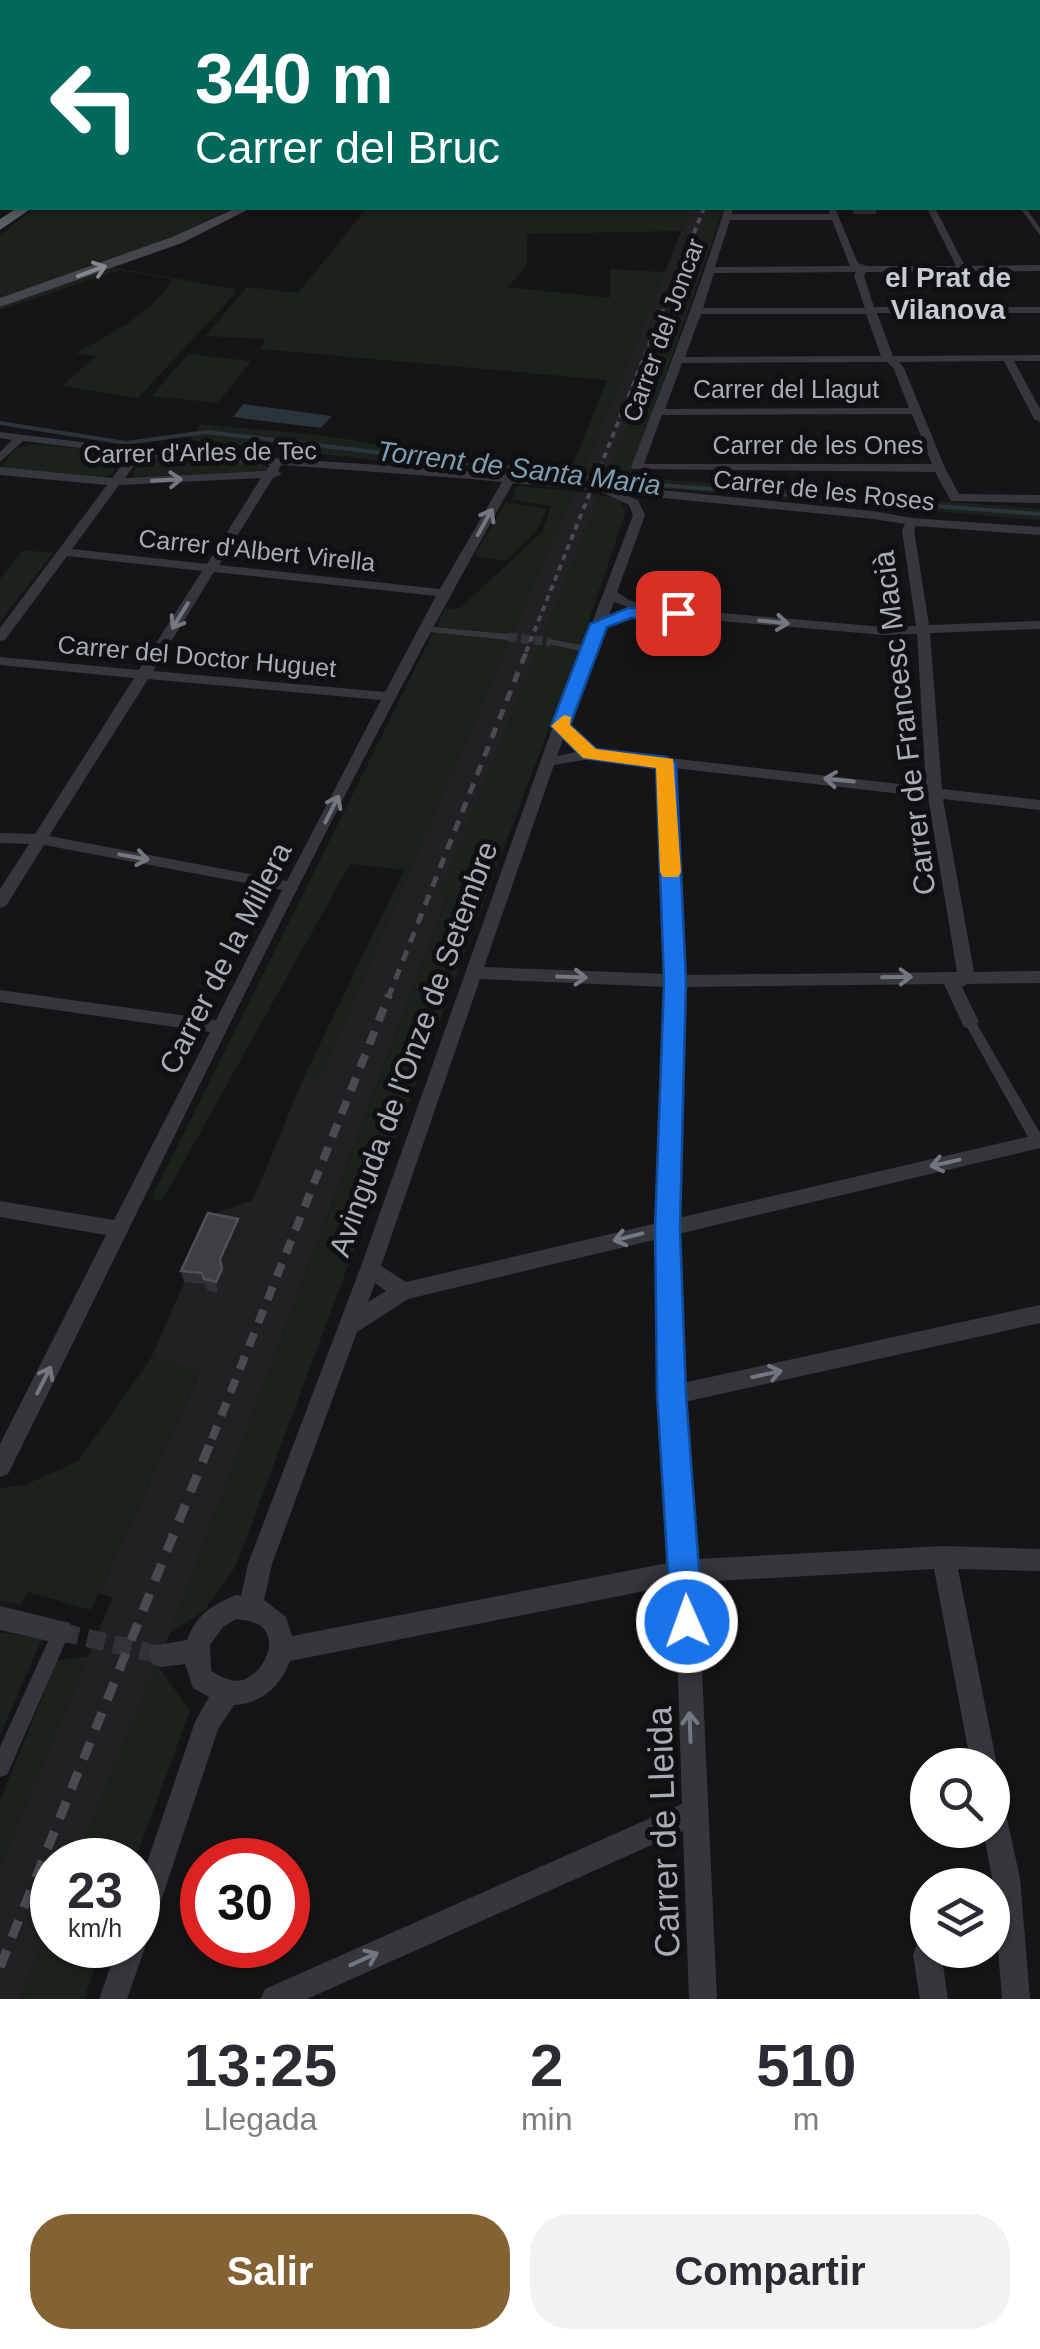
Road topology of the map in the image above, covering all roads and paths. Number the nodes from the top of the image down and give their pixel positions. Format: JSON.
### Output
{"nodes":[{"id":1,"x":22,"y":210,"type":"edge"},
{"id":2,"x":241,"y":210,"type":"edge"},
{"id":3,"x":932,"y":210,"type":"edge"},
{"id":4,"x":1023,"y":210,"type":"edge"},
{"id":5,"x":728,"y":212,"type":"edge"},
{"id":6,"x":833,"y":212,"type":"edge"},
{"id":7,"x":0,"y":226,"type":"edge"},
{"id":8,"x":1040,"y":233,"type":"edge"},
{"id":9,"x":863,"y":268,"type":"junction"},
{"id":10,"x":1040,"y":268,"type":"edge"},
{"id":11,"x":962,"y":269,"type":"junction"},
{"id":12,"x":711,"y":270,"type":"junction"},
{"id":13,"x":0,"y":303,"type":"edge"},
{"id":14,"x":1040,"y":310,"type":"edge"},
{"id":15,"x":698,"y":311,"type":"junction"},
{"id":16,"x":871,"y":312,"type":"junction"},
{"id":17,"x":887,"y":358,"type":"junction"},
{"id":18,"x":1007,"y":358,"type":"junction"},
{"id":19,"x":1040,"y":358,"type":"edge"},
{"id":20,"x":680,"y":360,"type":"junction"},
{"id":21,"x":914,"y":411,"type":"junction"},
{"id":22,"x":657,"y":412,"type":"junction"},
{"id":23,"x":1040,"y":418,"type":"edge"},
{"id":24,"x":0,"y":434,"type":"edge"},
{"id":25,"x":20,"y":438,"type":"junction"},
{"id":26,"x":138,"y":452,"type":"junction"},
{"id":27,"x":0,"y":459,"type":"edge"},
{"id":28,"x":274,"y":468,"type":"junction"},
{"id":29,"x":638,"y":468,"type":"joint"},
{"id":30,"x":939,"y":468,"type":"junction"},
{"id":31,"x":0,"y":471,"type":"edge"},
{"id":32,"x":509,"y":479,"type":"junction"},
{"id":33,"x":114,"y":482,"type":"junction"},
{"id":34,"x":603,"y":489,"type":"junction"},
{"id":35,"x":670,"y":496,"type":"junction"},
{"id":36,"x":1040,"y":499,"type":"edge"},
{"id":37,"x":639,"y":516,"type":"junction"},
{"id":38,"x":912,"y":522,"type":"junction"},
{"id":39,"x":1040,"y":530,"type":"edge"},
{"id":40,"x":64,"y":552,"type":"junction"},
{"id":41,"x":211,"y":568,"type":"junction"},
{"id":42,"x":445,"y":593,"type":"junction"},
{"id":43,"x":611,"y":594,"type":"junction"},
{"id":44,"x":650,"y":612,"type":"junction"},
{"id":45,"x":599,"y":624,"type":"junction"},
{"id":46,"x":1040,"y":625,"type":"edge"},
{"id":47,"x":923,"y":628,"type":"junction"},
{"id":48,"x":432,"y":630,"type":"dead end"},
{"id":49,"x":0,"y":637,"type":"edge"},
{"id":50,"x":508,"y":637,"type":"tunnel mouth"},
{"id":51,"x":550,"y":642,"type":"tunnel mouth"},
{"id":52,"x":581,"y":648,"type":"dead end"},
{"id":53,"x":0,"y":661,"type":"edge"},
{"id":54,"x":145,"y":672,"type":"junction"},
{"id":55,"x":390,"y":697,"type":"junction"},
{"id":56,"x":560,"y":726,"type":"junction"},
{"id":57,"x":590,"y":754,"type":"junction"},
{"id":58,"x":548,"y":762,"type":"junction"},
{"id":59,"x":666,"y":763,"type":"junction"},
{"id":60,"x":934,"y":790,"type":"junction"},
{"id":61,"x":1040,"y":804,"type":"edge"},
{"id":62,"x":0,"y":838,"type":"edge"},
{"id":63,"x":38,"y":840,"type":"junction"},
{"id":64,"x":292,"y":886,"type":"junction"},
{"id":65,"x":0,"y":902,"type":"edge"},
{"id":66,"x":474,"y":973,"type":"junction"},
{"id":67,"x":966,"y":976,"type":"junction"},
{"id":68,"x":1040,"y":978,"type":"edge"},
{"id":69,"x":675,"y":981,"type":"junction"},
{"id":70,"x":0,"y":996,"type":"edge"},
{"id":71,"x":970,"y":1022,"type":"joint"},
{"id":72,"x":220,"y":1027,"type":"junction"},
{"id":73,"x":1039,"y":1141,"type":"edge"},
{"id":74,"x":0,"y":1208,"type":"edge"},
{"id":75,"x":668,"y":1228,"type":"junction"},
{"id":76,"x":121,"y":1229,"type":"junction"},
{"id":77,"x":370,"y":1269,"type":"junction"},
{"id":78,"x":403,"y":1291,"type":"junction"},
{"id":79,"x":1040,"y":1314,"type":"edge"},
{"id":80,"x":347,"y":1327,"type":"junction"},
{"id":81,"x":672,"y":1394,"type":"junction"},
{"id":82,"x":0,"y":1467,"type":"edge"},
{"id":83,"x":944,"y":1558,"type":"junction"},
{"id":84,"x":1040,"y":1560,"type":"edge"},
{"id":85,"x":686,"y":1571,"type":"junction"},
{"id":86,"x":252,"y":1606,"type":"junction"},
{"id":87,"x":0,"y":1618,"type":"edge"},
{"id":88,"x":61,"y":1632,"type":"joint"},
{"id":89,"x":282,"y":1650,"type":"junction"},
{"id":90,"x":195,"y":1651,"type":"junction"},
{"id":91,"x":161,"y":1655,"type":"tunnel mouth"},
{"id":92,"x":226,"y":1694,"type":"junction"},
{"id":93,"x":981,"y":1748,"type":"edge"},
{"id":94,"x":0,"y":1768,"type":"edge"},
{"id":95,"x":693,"y":1813,"type":"junction"},
{"id":96,"x":160,"y":1863,"type":"edge"},
{"id":97,"x":124,"y":1968,"type":"edge"},
{"id":98,"x":929,"y":1968,"type":"edge"},
{"id":99,"x":1008,"y":1968,"type":"edge"},
{"id":100,"x":113,"y":1999,"type":"edge"},
{"id":101,"x":274,"y":1999,"type":"edge"},
{"id":102,"x":703,"y":1999,"type":"edge"},
{"id":103,"x":934,"y":1999,"type":"edge"},
{"id":104,"x":1016,"y":1999,"type":"edge"}],
"edges":[{"from":1,"to":7,"type":"highway"},
{"from":13,"to":2,"type":"main road","one_way":true},
{"from":3,"to":11,"type":"street"},
{"from":4,"to":8,"type":"street"},
{"from":5,"to":6,"type":"street"},
{"from":5,"to":12,"type":"street","name":"Carrer del Joncar"},
{"from":6,"to":9,"type":"street"},
{"from":9,"to":11,"type":"street"},
{"from":9,"to":12,"type":"street"},
{"from":9,"to":16,"type":"street"},
{"from":10,"to":11,"type":"street"},
{"from":12,"to":15,"type":"street","name":"Carrer del Joncar"},
{"from":14,"to":16,"type":"street"},
{"from":15,"to":16,"type":"street"},
{"from":15,"to":20,"type":"street","name":"Carrer del Joncar"},
{"from":16,"to":17,"type":"street"},
{"from":17,"to":18,"type":"street"},
{"from":17,"to":20,"type":"street"},
{"from":17,"to":21,"type":"street"},
{"from":18,"to":19,"type":"street"},
{"from":18,"to":23,"type":"street"},
{"from":20,"to":22,"type":"street","name":"Carrer del Joncar"},
{"from":21,"to":22,"type":"street","name":"Carrer del Llagut"},
{"from":21,"to":30,"type":"street"},
{"from":22,"to":29,"type":"street","name":"Carrer del Joncar"},
{"from":24,"to":25,"type":"street","name":"Carrer d'Arles de Tec"},
{"from":25,"to":26,"type":"street","name":"Carrer d'Arles de Tec"},
{"from":25,"to":27,"type":"street"},
{"from":26,"to":28,"type":"street","name":"Carrer d'Arles de Tec"},
{"from":26,"to":33,"type":"street"},
{"from":28,"to":32,"type":"street","name":"Carrer d'Arles de Tec"},
{"from":33,"to":28,"type":"street","name":"Carrer d'Arles de Tec","one_way":true},
{"from":28,"to":41,"type":"street"},
{"from":29,"to":30,"type":"street","name":"Carrer de les Ones"},
{"from":30,"to":36,"type":"street","name":"Carrer de les Ones"},
{"from":31,"to":33,"type":"street","name":"Carrer d'Arles de Tec"},
{"from":32,"to":34,"type":"street","name":"Carrer d'Arles de Tec"},
{"from":42,"to":32,"type":"street","name":"Carrer de la Millera","one_way":true},
{"from":33,"to":40,"type":"street"},
{"from":34,"to":35,"type":"street","name":"Carrer de les Roses"},
{"from":34,"to":37,"type":"street"},
{"from":35,"to":37,"type":"street"},
{"from":35,"to":38,"type":"street","name":"Carrer de les Roses"},
{"from":37,"to":43,"type":"street","name":"Avinguda de l'Onze de Setembre"},
{"from":38,"to":39,"type":"street","name":"Carrer de les Roses"},
{"from":38,"to":47,"type":"street","name":"Carrer de Francesc Macià"},
{"from":40,"to":41,"type":"street","name":"Carrer d'Albert Virella"},
{"from":40,"to":49,"type":"street"},
{"from":41,"to":42,"type":"street","name":"Carrer d'Albert Virella"},
{"from":41,"to":54,"type":"street","one_way":true},
{"from":42,"to":55,"type":"street","name":"Carrer de la Millera"},
{"from":43,"to":44,"type":"street"},
{"from":43,"to":45,"type":"street","name":"Avinguda de l'Onze de Setembre"},
{"from":44,"to":45,"type":"street"},
{"from":44,"to":47,"type":"street","one_way":true},
{"from":45,"to":56,"type":"street","name":"Avinguda de l'Onze de Setembre"},
{"from":46,"to":47,"type":"street"},
{"from":47,"to":60,"type":"street","name":"Carrer de Francesc Macià"},
{"from":48,"to":50,"type":"street"},
{"from":51,"to":52,"type":"street"},
{"from":53,"to":54,"type":"street","name":"Carrer del Doctor Huguet"},
{"from":54,"to":55,"type":"street","name":"Carrer del Doctor Huguet"},
{"from":54,"to":63,"type":"street"},
{"from":64,"to":55,"type":"street","name":"Carrer de la Millera","one_way":true},
{"from":56,"to":57,"type":"street"},
{"from":56,"to":58,"type":"street","name":"Avinguda de l'Onze de Setembre"},
{"from":57,"to":58,"type":"street"},
{"from":57,"to":59,"type":"street"},
{"from":58,"to":66,"type":"street","name":"Avinguda de l'Onze de Setembre"},
{"from":60,"to":59,"type":"street","one_way":true},
{"from":59,"to":69,"type":"street","name":"Carrer de Lleida"},
{"from":60,"to":61,"type":"street"},
{"from":60,"to":67,"type":"street","name":"Carrer de Francesc Macià"},
{"from":62,"to":63,"type":"street"},
{"from":63,"to":64,"type":"street","one_way":true},
{"from":63,"to":65,"type":"street"},
{"from":64,"to":72,"type":"street","name":"Carrer de la Millera"},
{"from":66,"to":69,"type":"street","one_way":true},
{"from":66,"to":77,"type":"street","name":"Avinguda de l'Onze de Setembre"},
{"from":67,"to":68,"type":"street"},
{"from":69,"to":67,"type":"street","one_way":true},
{"from":67,"to":71,"type":"street","name":"Carrer de Francesc Macià"},
{"from":69,"to":75,"type":"street","name":"Carrer de Lleida"},
{"from":70,"to":72,"type":"street"},
{"from":71,"to":73,"type":"street"},
{"from":72,"to":76,"type":"street","name":"Carrer de la Millera"},
{"from":73,"to":75,"type":"street","one_way":true},
{"from":74,"to":76,"type":"street"},
{"from":75,"to":78,"type":"street","one_way":true},
{"from":75,"to":81,"type":"street","name":"Carrer de Lleida"},
{"from":82,"to":76,"type":"street","name":"Carrer de la Millera","one_way":true},
{"from":77,"to":78,"type":"street"},
{"from":77,"to":80,"type":"street","name":"Avinguda de l'Onze de Setembre"},
{"from":78,"to":80,"type":"street"},
{"from":81,"to":79,"type":"street","one_way":true},
{"from":80,"to":86,"type":"street","name":"Avinguda de l'Onze de Setembre"},
{"from":81,"to":85,"type":"street","name":"Carrer de Lleida"},
{"from":83,"to":84,"type":"street"},
{"from":83,"to":85,"type":"street"},
{"from":83,"to":93,"type":"street"},
{"from":85,"to":89,"type":"street"},
{"from":95,"to":85,"type":"street","name":"Carrer de Lleida","one_way":true},
{"from":86,"to":89,"type":"street"},
{"from":86,"to":90,"type":"street"},
{"from":87,"to":88,"type":"street"},
{"from":88,"to":94,"type":"street"},
{"from":89,"to":92,"type":"street"},
{"from":90,"to":91,"type":"street"},
{"from":90,"to":92,"type":"street"},
{"from":92,"to":96,"type":"street"},
{"from":101,"to":95,"type":"street","one_way":true},
{"from":95,"to":102,"type":"street","name":"Carrer de Lleida"},
{"from":97,"to":100,"type":"street"},
{"from":98,"to":103,"type":"street"},
{"from":99,"to":104,"type":"street"}]}
